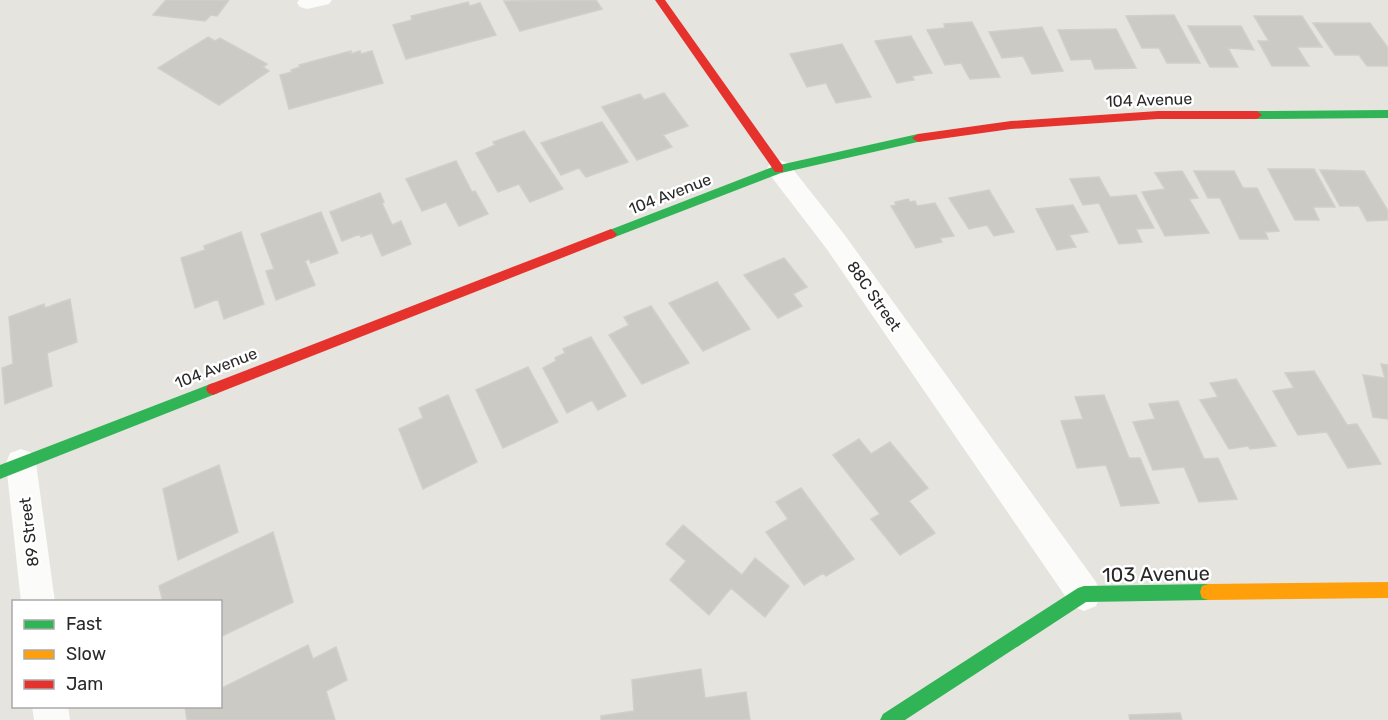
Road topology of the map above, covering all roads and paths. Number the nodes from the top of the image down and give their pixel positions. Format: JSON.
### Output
{"nodes":[{"id":1,"x":660,"y":0,"type":"edge"},
{"id":2,"x":1388,"y":114,"type":"edge"},
{"id":3,"x":779,"y":169,"type":"junction"},
{"id":4,"x":11,"y":467,"type":"edge"},
{"id":5,"x":1388,"y":590,"type":"edge"},
{"id":6,"x":1084,"y":594,"type":"junction"},
{"id":7,"x":38,"y":600,"type":"edge"},
{"id":8,"x":889,"y":720,"type":"edge"}],
"edges":[{"from":1,"to":3,"type":"street","name":"88C Street"},
{"from":2,"to":3,"type":"street","name":"104 Avenue"},
{"from":3,"to":4,"type":"street","name":"104 Avenue"},
{"from":3,"to":6,"type":"street","name":"88C Street"},
{"from":4,"to":7,"type":"street","name":"89 Street"},
{"from":5,"to":6,"type":"street","name":"103 Avenue"},
{"from":6,"to":8,"type":"street","name":"103 Avenue"}]}
